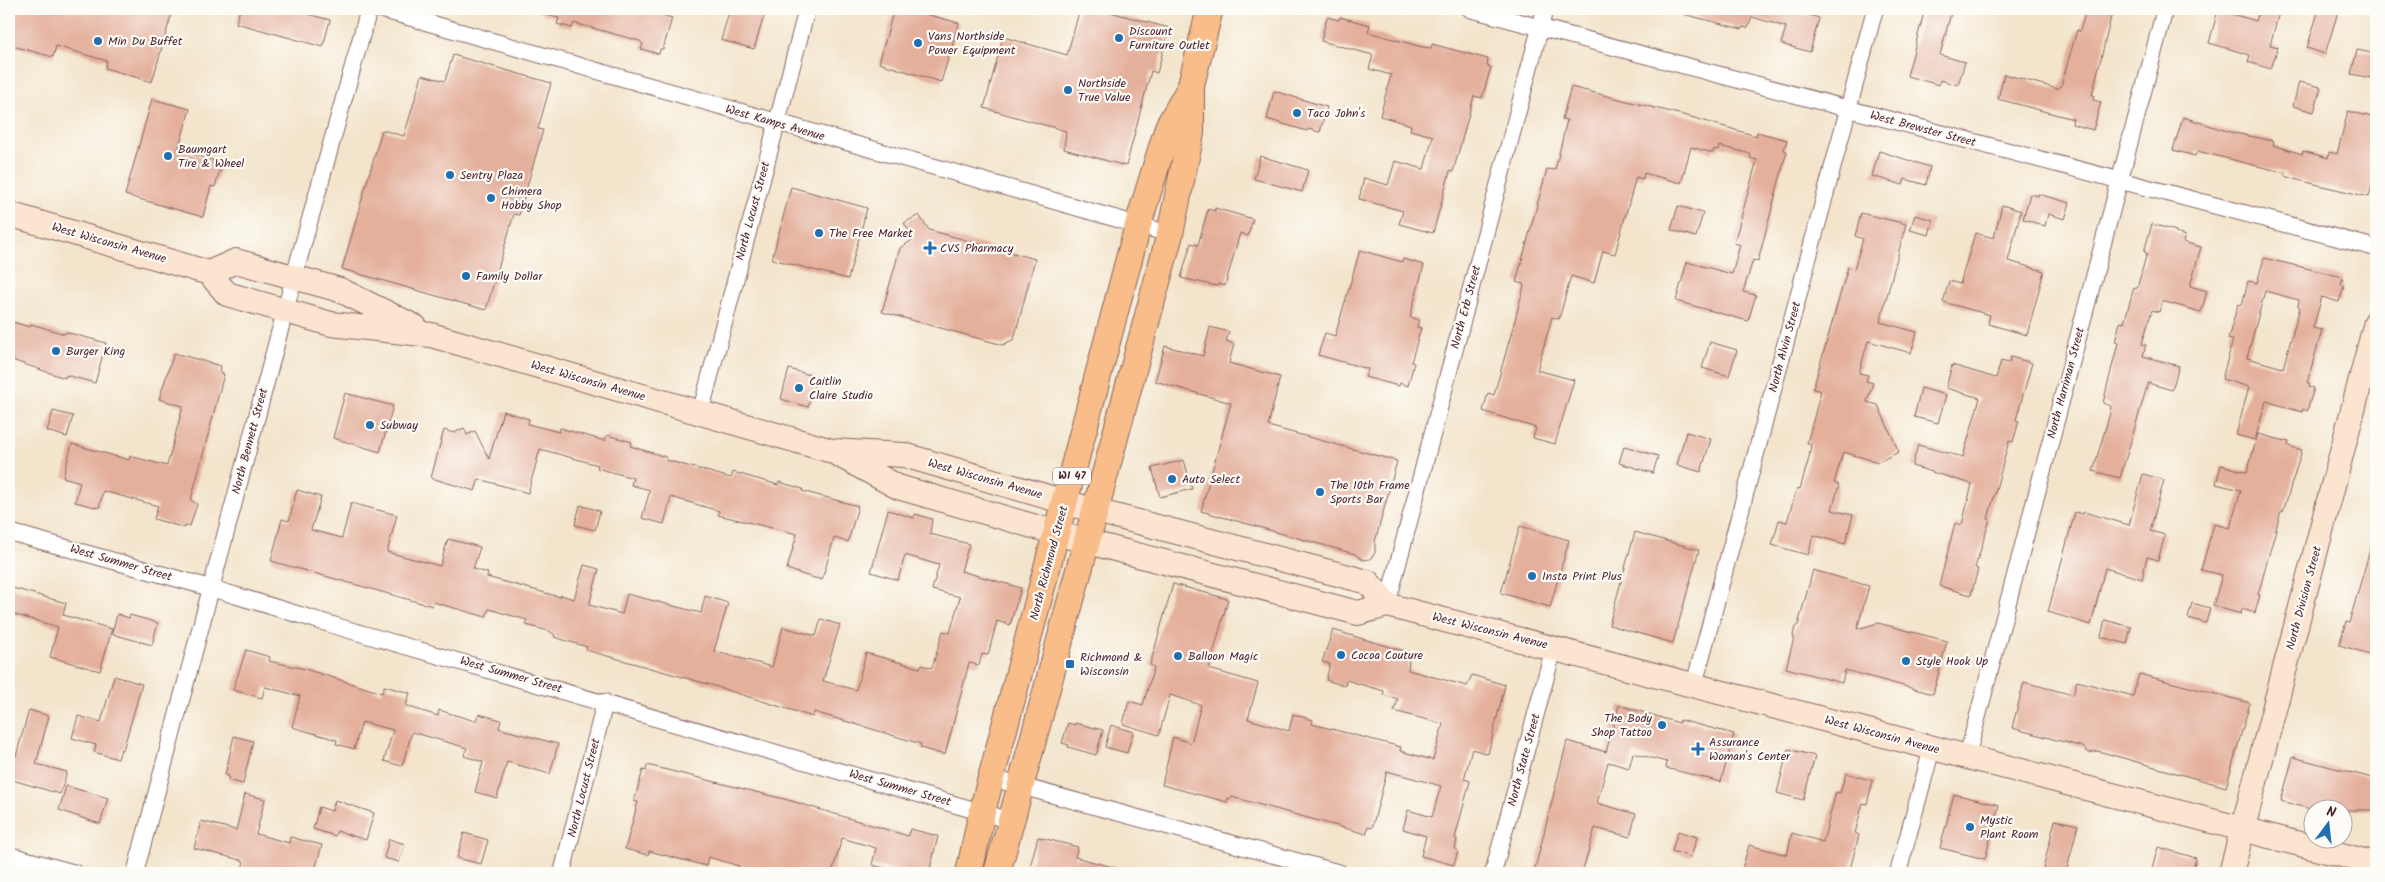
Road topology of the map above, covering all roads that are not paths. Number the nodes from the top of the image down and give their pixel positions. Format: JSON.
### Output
{"nodes":[{"id":1,"x":369,"y":9,"type":"edge"},
{"id":2,"x":380,"y":9,"type":"edge"},
{"id":3,"x":807,"y":9,"type":"edge"},
{"id":4,"x":1210,"y":9,"type":"edge"},
{"id":5,"x":1470,"y":9,"type":"edge"},
{"id":6,"x":1545,"y":9,"type":"edge"},
{"id":7,"x":1875,"y":9,"type":"edge"},
{"id":8,"x":2165,"y":9,"type":"edge"},
{"id":9,"x":1540,"y":26,"type":"junction"},
{"id":10,"x":1191,"y":85,"type":"junction"},
{"id":11,"x":1850,"y":110,"type":"junction"},
{"id":12,"x":776,"y":123,"type":"junction"},
{"id":13,"x":2120,"y":180,"type":"junction"},
{"id":14,"x":9,"y":214,"type":"edge"},
{"id":15,"x":1138,"y":225,"type":"junction"},
{"id":16,"x":1170,"y":234,"type":"junction"},
{"id":17,"x":2376,"y":248,"type":"edge"},
{"id":18,"x":209,"y":273,"type":"junction"},
{"id":19,"x":294,"y":277,"type":"junction"},
{"id":20,"x":285,"y":310,"type":"junction"},
{"id":21,"x":2376,"y":322,"type":"edge"},
{"id":22,"x":431,"y":335,"type":"junction"},
{"id":23,"x":700,"y":414,"type":"junction"},
{"id":24,"x":832,"y":451,"type":"junction"},
{"id":25,"x":1065,"y":502,"type":"junction"},
{"id":26,"x":1096,"y":511,"type":"junction"},
{"id":27,"x":9,"y":532,"type":"edge"},
{"id":28,"x":1057,"y":533,"type":"junction"},
{"id":29,"x":1088,"y":542,"type":"junction"},
{"id":30,"x":211,"y":588,"type":"junction"},
{"id":31,"x":1387,"y":605,"type":"junction"},
{"id":32,"x":1554,"y":647,"type":"junction"},
{"id":33,"x":1694,"y":685,"type":"junction"},
{"id":34,"x":605,"y":702,"type":"junction"},
{"id":35,"x":1932,"y":748,"type":"junction"},
{"id":36,"x":1967,"y":757,"type":"junction"},
{"id":37,"x":991,"y":778,"type":"junction"},
{"id":38,"x":1022,"y":786,"type":"junction"},
{"id":39,"x":982,"y":812,"type":"junction"},
{"id":40,"x":1012,"y":821,"type":"junction"},
{"id":41,"x":2243,"y":830,"type":"junction"},
{"id":42,"x":9,"y":855,"type":"edge"},
{"id":43,"x":2376,"y":864,"type":"edge"},
{"id":44,"x":75,"y":873,"type":"edge"},
{"id":45,"x":135,"y":873,"type":"edge"},
{"id":46,"x":562,"y":873,"type":"edge"},
{"id":47,"x":969,"y":873,"type":"edge"},
{"id":48,"x":997,"y":873,"type":"edge"},
{"id":49,"x":1340,"y":873,"type":"edge"},
{"id":50,"x":1494,"y":873,"type":"edge"},
{"id":51,"x":1898,"y":873,"type":"edge"},
{"id":52,"x":2231,"y":873,"type":"edge"}],
"edges":[{"from":1,"to":19,"type":"street","name":"North Bennett Street"},
{"from":2,"to":12,"type":"street","name":"West Kamps Avenue"},
{"from":3,"to":12,"type":"street","name":"North Locust Street"},
{"from":4,"to":10,"type":"main road","name":"North Richmond Street","number":"WI 47"},
{"from":5,"to":9,"type":"street","name":"West Brewster Street"},
{"from":6,"to":9,"type":"street","name":"North Erb Street"},
{"from":7,"to":11,"type":"street","name":"North Alvin Street"},
{"from":8,"to":13,"type":"street","name":"North Harriman Street"},
{"from":9,"to":11,"type":"street","name":"West Brewster Street"},
{"from":9,"to":31,"type":"street","name":"North Erb Street"},
{"from":10,"to":15,"type":"main road","name":"North Richmond Street","number":"WI 47"},
{"from":10,"to":16,"type":"main road","name":"North Richmond Street","number":"WI 47"},
{"from":11,"to":13,"type":"street","name":"West Brewster Street"},
{"from":11,"to":33,"type":"street","name":"North Alvin Street"},
{"from":12,"to":15,"type":"street","name":"West Kamps Avenue"},
{"from":12,"to":23,"type":"street","name":"North Locust Street"},
{"from":13,"to":17,"type":"street","name":"West Brewster Street"},
{"from":13,"to":36,"type":"street","name":"North Harriman Street"},
{"from":14,"to":18,"type":"main road","name":"West Wisconsin Avenue"},
{"from":15,"to":16,"type":"street","name":"West Kamps Avenue"},
{"from":15,"to":25,"type":"main road","name":"North Richmond Street","number":"WI 47"},
{"from":16,"to":26,"type":"main road","name":"North Richmond Street","number":"WI 47"},
{"from":18,"to":19,"type":"main road","name":"West Wisconsin Avenue"},
{"from":18,"to":20,"type":"main road","name":"West Wisconsin Avenue"},
{"from":19,"to":20,"type":"street","name":"North Bennett Street"},
{"from":19,"to":22,"type":"main road","name":"West Wisconsin Avenue"},
{"from":20,"to":22,"type":"main road","name":"West Wisconsin Avenue"},
{"from":20,"to":30,"type":"street","name":"North Bennett Street"},
{"from":21,"to":41,"type":"main road","name":"North Division Street"},
{"from":22,"to":23,"type":"main road","name":"West Wisconsin Avenue"},
{"from":23,"to":24,"type":"main road","name":"West Wisconsin Avenue"},
{"from":24,"to":25,"type":"main road","name":"West Wisconsin Avenue"},
{"from":24,"to":28,"type":"main road","name":"West Wisconsin Avenue"},
{"from":25,"to":26,"type":"main road","name":"West Wisconsin Avenue"},
{"from":25,"to":28,"type":"main road","name":"North Richmond Street","number":"WI 47"},
{"from":26,"to":29,"type":"main road","name":"North Richmond Street","number":"WI 47"},
{"from":26,"to":31,"type":"main road","name":"West Wisconsin Avenue"},
{"from":27,"to":30,"type":"street","name":"West Summer Street"},
{"from":28,"to":29,"type":"main road","name":"West Wisconsin Avenue"},
{"from":28,"to":37,"type":"main road","name":"North Richmond Street","number":"WI 47"},
{"from":29,"to":31,"type":"main road","name":"West Wisconsin Avenue"},
{"from":29,"to":38,"type":"main road","name":"North Richmond Street","number":"WI 47"},
{"from":30,"to":34,"type":"street","name":"West Summer Street"},
{"from":30,"to":45,"type":"street","name":"North Bennett Street"},
{"from":31,"to":32,"type":"main road","name":"West Wisconsin Avenue"},
{"from":32,"to":33,"type":"main road","name":"West Wisconsin Avenue"},
{"from":32,"to":50,"type":"street","name":"North State Street"},
{"from":33,"to":35,"type":"main road","name":"West Wisconsin Avenue"},
{"from":34,"to":39,"type":"street","name":"West Summer Street"},
{"from":34,"to":46,"type":"street","name":"North Locust Street"},
{"from":35,"to":36,"type":"main road","name":"West Wisconsin Avenue"},
{"from":35,"to":51,"type":"street"},
{"from":36,"to":41,"type":"main road","name":"West Wisconsin Avenue"},
{"from":37,"to":38,"type":"street"},
{"from":37,"to":39,"type":"main road","name":"North Richmond Street","number":"WI 47"},
{"from":38,"to":40,"type":"main road","name":"North Richmond Street","number":"WI 47"},
{"from":38,"to":49,"type":"street"},
{"from":39,"to":40,"type":"street","name":"West Summer Street"},
{"from":39,"to":47,"type":"main road","name":"North Richmond Street","number":"WI 47"},
{"from":40,"to":48,"type":"main road","name":"North Richmond Street","number":"WI 47"},
{"from":41,"to":43,"type":"main road","name":"West Wisconsin Avenue"},
{"from":41,"to":52,"type":"main road","name":"North Division Street"},
{"from":42,"to":44,"type":"street"}]}
